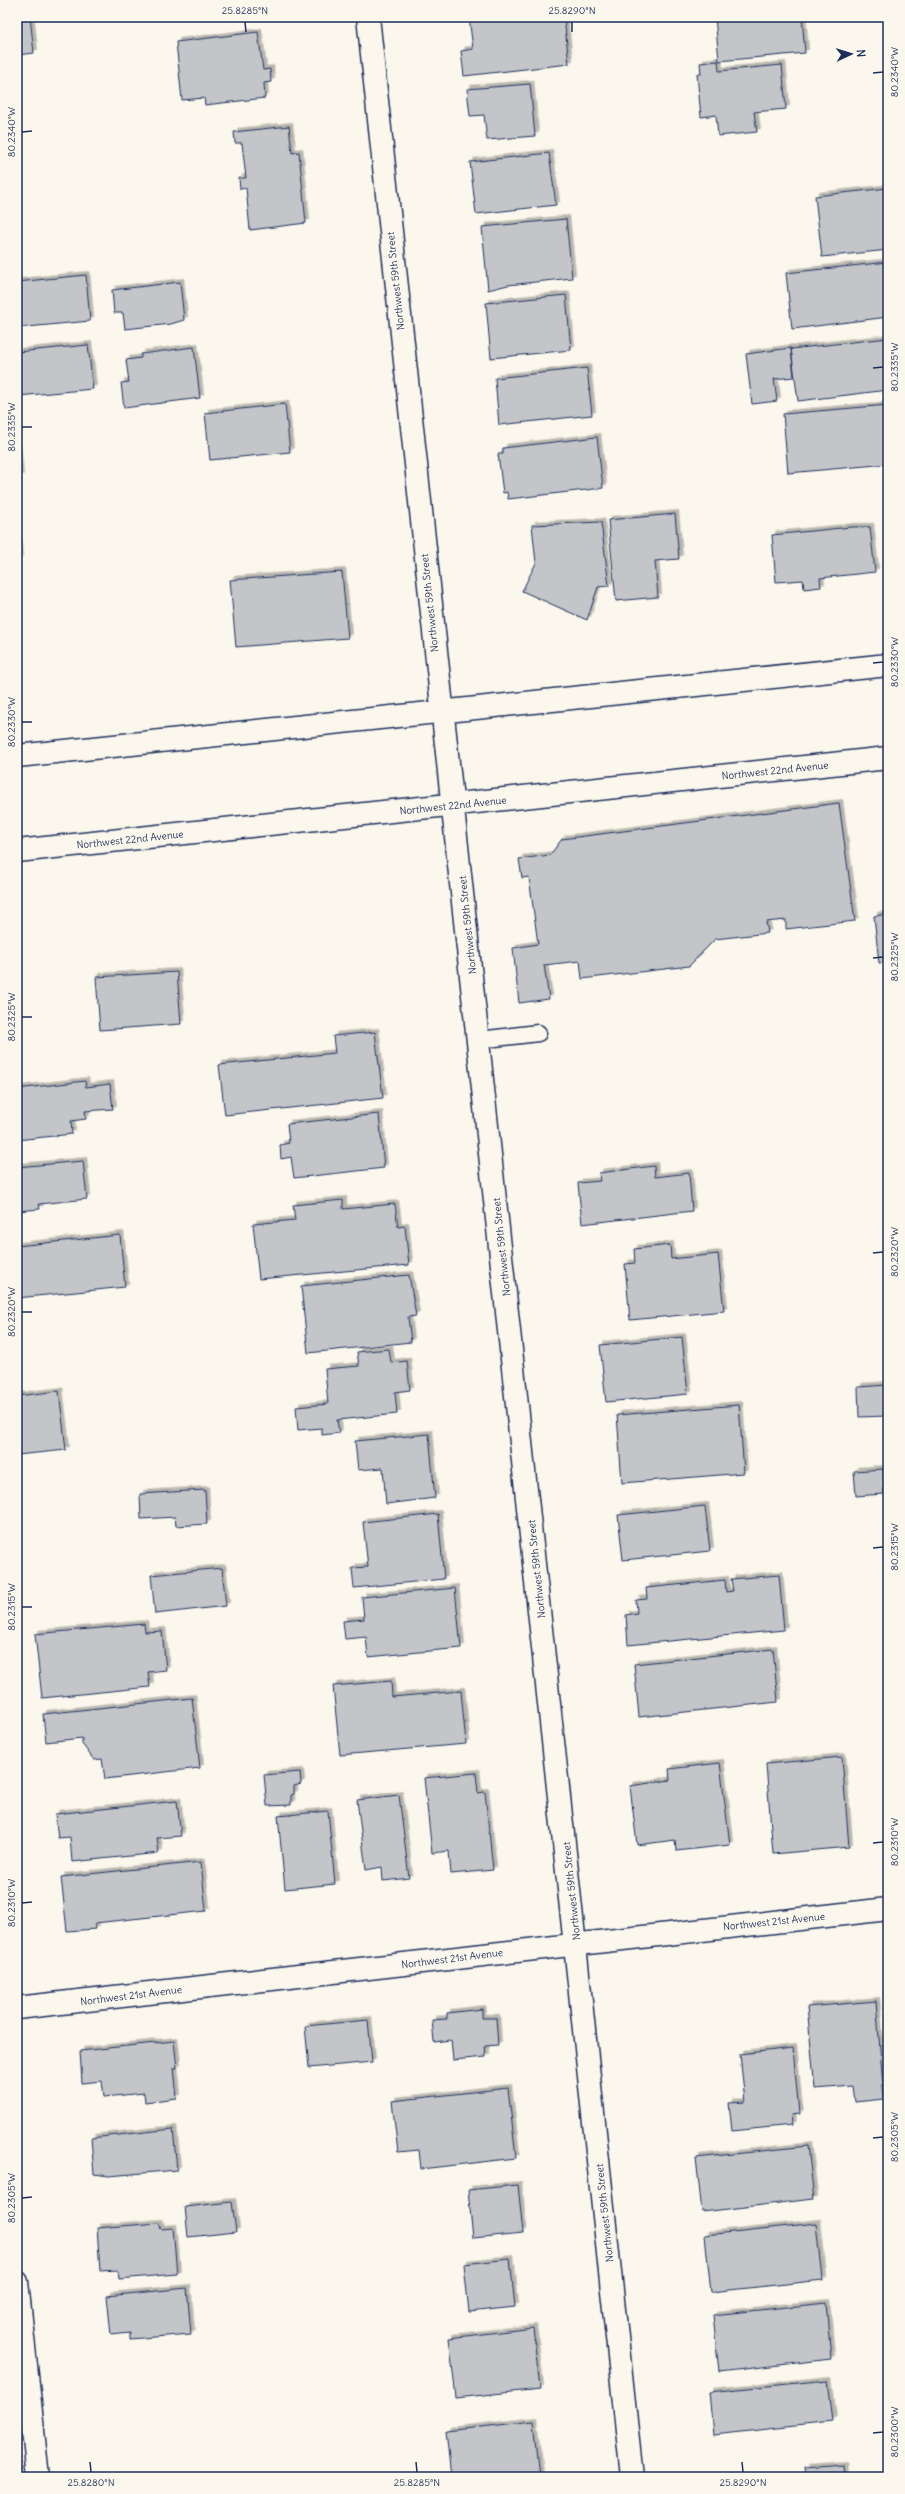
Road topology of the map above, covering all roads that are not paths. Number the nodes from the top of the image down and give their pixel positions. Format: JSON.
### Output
{"nodes":[{"id":1,"x":368,"y":17,"type":"edge"},
{"id":2,"x":888,"y":665,"type":"edge"},
{"id":3,"x":440,"y":711,"type":"junction"},
{"id":4,"x":17,"y":756,"type":"edge"},
{"id":5,"x":888,"y":758,"type":"edge"},
{"id":6,"x":454,"y":805,"type":"junction"},
{"id":7,"x":17,"y":851,"type":"edge"},
{"id":8,"x":538,"y":1033,"type":"dead end"},
{"id":9,"x":479,"y":1040,"type":"junction"},
{"id":10,"x":888,"y":1909,"type":"edge"},
{"id":11,"x":577,"y":1943,"type":"junction"},
{"id":12,"x":17,"y":2008,"type":"edge"},
{"id":13,"x":17,"y":2282,"type":"edge"},
{"id":14,"x":38,"y":2477,"type":"edge"},
{"id":15,"x":632,"y":2477,"type":"edge"}],
"edges":[{"from":1,"to":3,"type":"street","name":"Northwest 59th Street"},
{"from":2,"to":3,"type":"street"},
{"from":3,"to":4,"type":"street"},
{"from":3,"to":6,"type":"street","name":"Northwest 59th Street"},
{"from":5,"to":6,"type":"street","name":"Northwest 22nd Avenue"},
{"from":6,"to":7,"type":"street","name":"Northwest 22nd Avenue"},
{"from":6,"to":9,"type":"street","name":"Northwest 59th Street"},
{"from":8,"to":9,"type":"lane"},
{"from":9,"to":11,"type":"street","name":"Northwest 59th Street"},
{"from":10,"to":11,"type":"street","name":"Northwest 21st Avenue"},
{"from":11,"to":12,"type":"street","name":"Northwest 21st Avenue"},
{"from":11,"to":15,"type":"street","name":"Northwest 59th Street"},
{"from":13,"to":14,"type":"street"}]}
